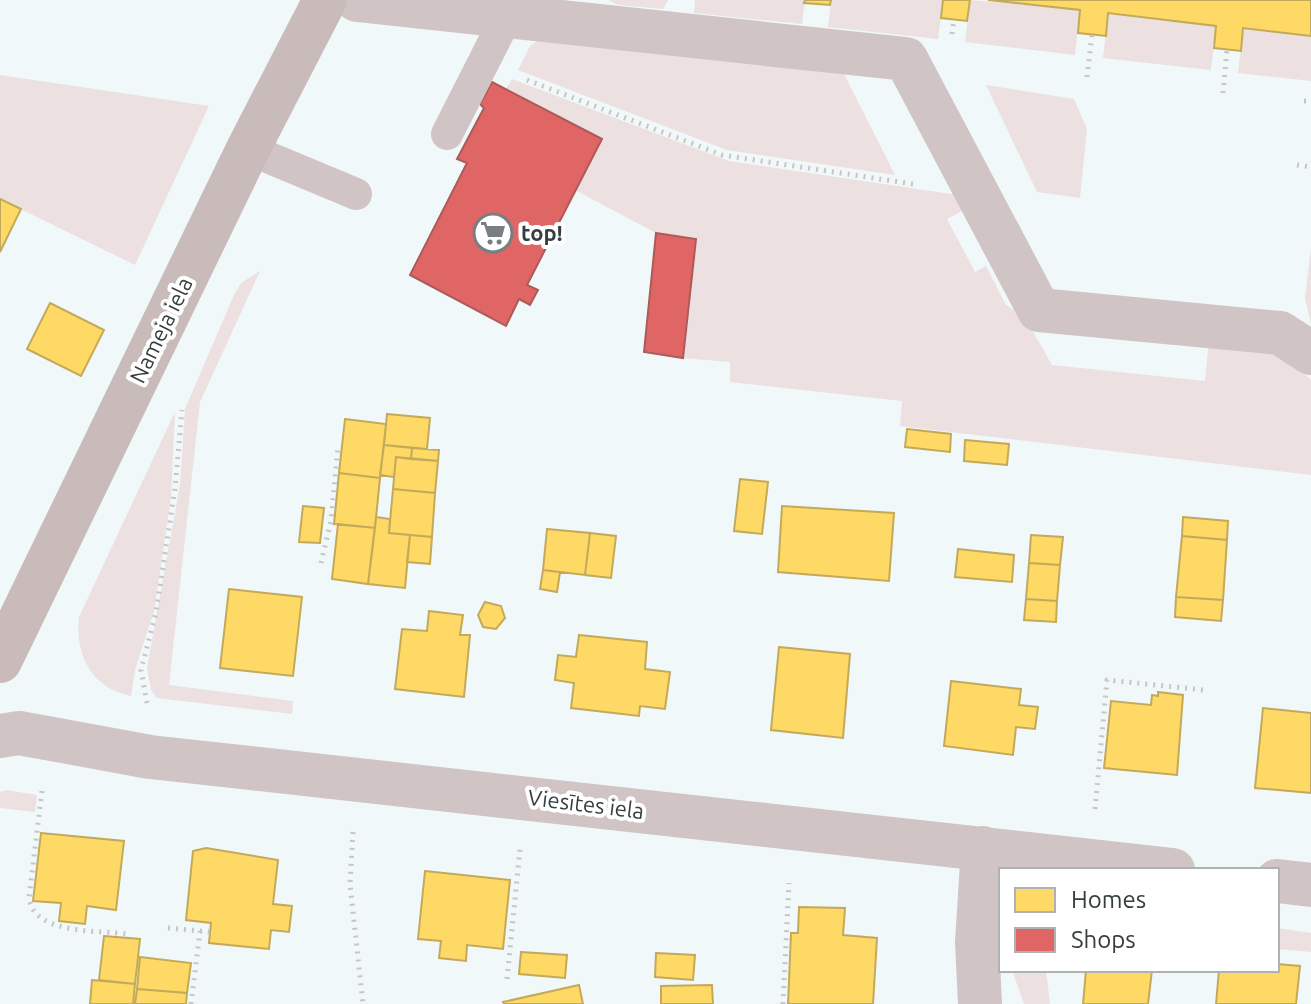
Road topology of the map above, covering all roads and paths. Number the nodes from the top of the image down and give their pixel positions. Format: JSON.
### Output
{"nodes":[{"id":1,"x":325,"y":0,"type":"edge"},
{"id":2,"x":357,"y":0,"type":"edge"},
{"id":3,"x":507,"y":16,"type":"junction"},
{"id":4,"x":1092,"y":34,"type":"dead end"},
{"id":5,"x":1227,"y":49,"type":"dead end"},
{"id":6,"x":483,"y":64,"type":"junction"},
{"id":7,"x":1087,"y":77,"type":"dead end"},
{"id":8,"x":1223,"y":93,"type":"dead end"},
{"id":9,"x":447,"y":134,"type":"dead end"},
{"id":10,"x":248,"y":149,"type":"junction"},
{"id":11,"x":1297,"y":165,"type":"dead end"},
{"id":12,"x":1311,"y":167,"type":"edge"},
{"id":13,"x":977,"y":193,"type":"junction"},
{"id":14,"x":356,"y":194,"type":"dead end"},
{"id":15,"x":1311,"y":353,"type":"edge"},
{"id":16,"x":184,"y":397,"type":"dead end"},
{"id":17,"x":338,"y":447,"type":"dead end"},
{"id":18,"x":321,"y":563,"type":"dead end"},
{"id":19,"x":0,"y":661,"type":"edge"},
{"id":20,"x":1204,"y":690,"type":"dead end"},
{"id":21,"x":150,"y":711,"type":"dead end"},
{"id":22,"x":0,"y":736,"type":"edge"},
{"id":23,"x":356,"y":779,"type":"junction"},
{"id":24,"x":42,"y":791,"type":"dead end"},
{"id":25,"x":526,"y":797,"type":"junction"},
{"id":26,"x":1094,"y":818,"type":"dead end"},
{"id":27,"x":983,"y":848,"type":"junction"},
{"id":28,"x":1156,"y":868,"type":"edge"},
{"id":29,"x":1279,"y":881,"type":"edge"},
{"id":30,"x":789,"y":883,"type":"dead end"},
{"id":31,"x":1311,"y":885,"type":"edge"},
{"id":32,"x":168,"y":928,"type":"dead end"},
{"id":33,"x":200,"y":931,"type":"junction"},
{"id":34,"x":211,"y":932,"type":"dead end"},
{"id":35,"x":127,"y":934,"type":"dead end"},
{"id":36,"x":507,"y":979,"type":"dead end"},
{"id":37,"x":191,"y":1004,"type":"edge"},
{"id":38,"x":363,"y":1004,"type":"edge"},
{"id":39,"x":783,"y":1004,"type":"edge"},
{"id":40,"x":980,"y":1004,"type":"edge"}],
"edges":[{"from":1,"to":10,"type":"street","name":"Nameja iela"},
{"from":2,"to":3,"type":"street"},
{"from":3,"to":6,"type":"lane"},
{"from":3,"to":13,"type":"street"},
{"from":4,"to":7,"type":"path"},
{"from":5,"to":8,"type":"path"},
{"from":6,"to":9,"type":"lane"},
{"from":6,"to":13,"type":"path"},
{"from":10,"to":14,"type":"lane"},
{"from":10,"to":19,"type":"street","name":"Nameja iela"},
{"from":11,"to":12,"type":"path"},
{"from":13,"to":15,"type":"street"},
{"from":16,"to":21,"type":"path"},
{"from":17,"to":18,"type":"path"},
{"from":20,"to":26,"type":"path"},
{"from":22,"to":23,"type":"street","name":"Viesītes iela"},
{"from":23,"to":25,"type":"street","name":"Viesītes iela"},
{"from":23,"to":38,"type":"path"},
{"from":24,"to":35,"type":"path"},
{"from":25,"to":27,"type":"street","name":"Viesītes iela"},
{"from":25,"to":36,"type":"path"},
{"from":27,"to":28,"type":"street","name":"Viesītes iela"},
{"from":27,"to":40,"type":"street"},
{"from":29,"to":31,"type":"street"},
{"from":30,"to":39,"type":"path"},
{"from":32,"to":33,"type":"path"},
{"from":33,"to":34,"type":"path"},
{"from":33,"to":37,"type":"path"}]}
